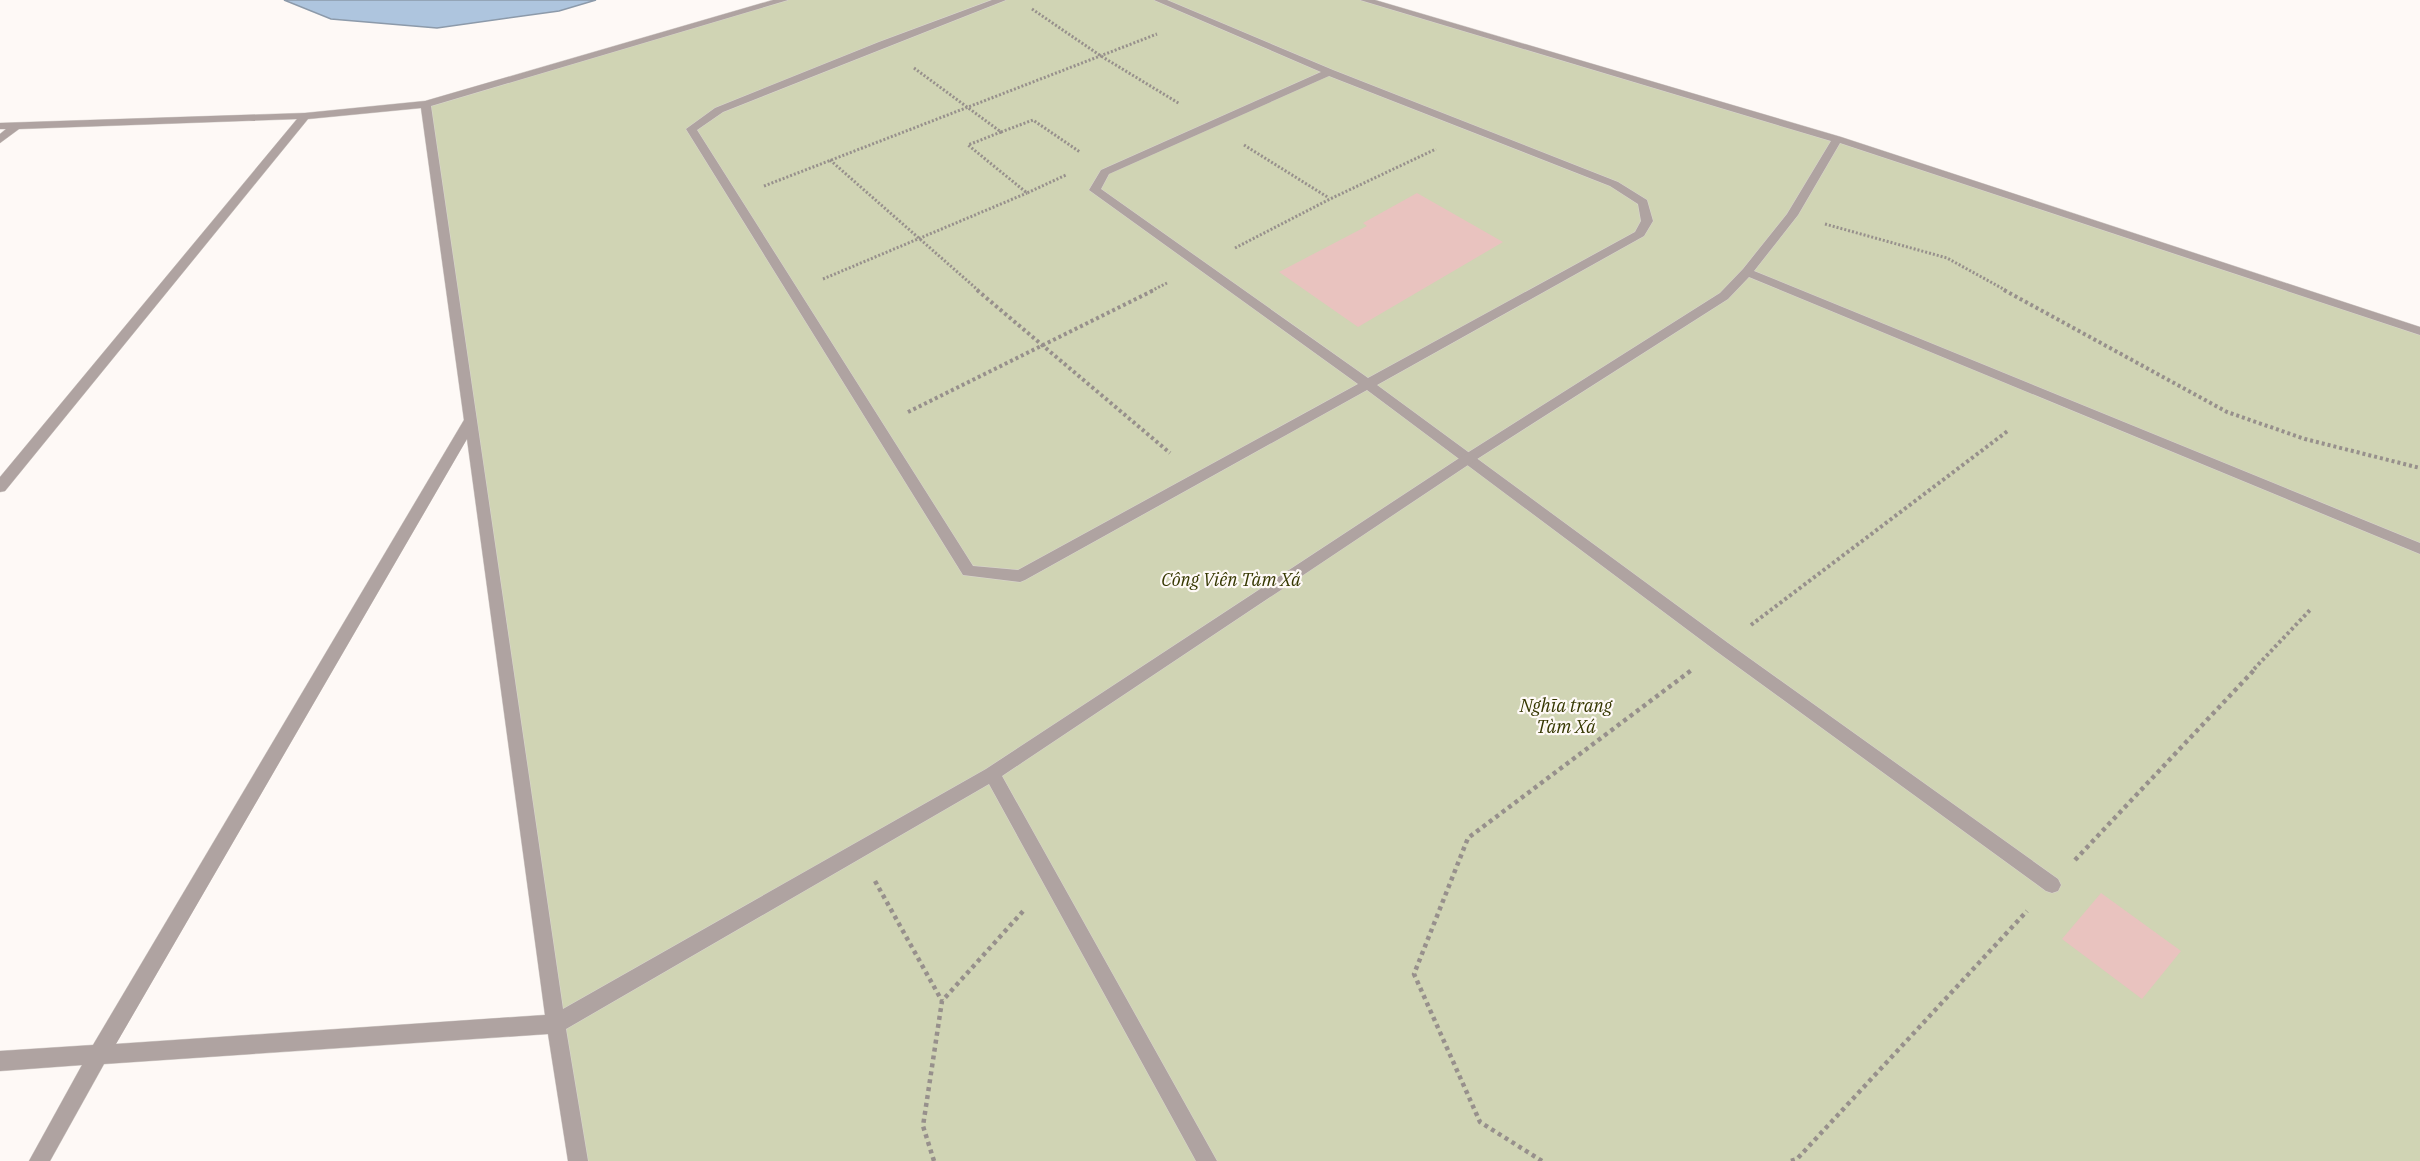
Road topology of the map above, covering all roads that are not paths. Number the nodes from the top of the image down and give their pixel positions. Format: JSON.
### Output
{"nodes":[{"id":1,"x":783,"y":0,"type":"edge"},
{"id":2,"x":1001,"y":0,"type":"edge"},
{"id":3,"x":1159,"y":0,"type":"edge"},
{"id":4,"x":1365,"y":0,"type":"edge"},
{"id":5,"x":1329,"y":72,"type":"junction"},
{"id":6,"x":426,"y":104,"type":"junction"},
{"id":7,"x":305,"y":116,"type":"junction"},
{"id":8,"x":0,"y":126,"type":"edge"},
{"id":9,"x":16,"y":126,"type":"junction"},
{"id":10,"x":1837,"y":139,"type":"junction"},
{"id":11,"x":0,"y":140,"type":"edge"},
{"id":12,"x":1747,"y":272,"type":"junction"},
{"id":13,"x":2420,"y":332,"type":"edge"},
{"id":14,"x":1369,"y":385,"type":"junction"},
{"id":15,"x":469,"y":423,"type":"junction"},
{"id":16,"x":1468,"y":458,"type":"junction"},
{"id":17,"x":0,"y":487,"type":"edge"},
{"id":18,"x":2420,"y":549,"type":"edge"},
{"id":19,"x":992,"y":774,"type":"junction"},
{"id":20,"x":2052,"y":885,"type":"dead end"},
{"id":21,"x":556,"y":1024,"type":"junction"},
{"id":22,"x":99,"y":1054,"type":"junction"},
{"id":23,"x":0,"y":1061,"type":"edge"},
{"id":24,"x":39,"y":1161,"type":"edge"},
{"id":25,"x":578,"y":1161,"type":"edge"},
{"id":26,"x":1207,"y":1161,"type":"edge"}],
"edges":[{"from":1,"to":6,"type":"street"},
{"from":2,"to":14,"type":"street"},
{"from":3,"to":5,"type":"street"},
{"from":4,"to":10,"type":"street"},
{"from":5,"to":14,"type":"street"},
{"from":5,"to":14,"type":"street"},
{"from":6,"to":7,"type":"street"},
{"from":6,"to":15,"type":"street"},
{"from":7,"to":9,"type":"street"},
{"from":7,"to":17,"type":"street"},
{"from":8,"to":9,"type":"street"},
{"from":9,"to":11,"type":"street"},
{"from":10,"to":12,"type":"street"},
{"from":10,"to":13,"type":"street"},
{"from":12,"to":16,"type":"street"},
{"from":12,"to":18,"type":"street"},
{"from":14,"to":16,"type":"street"},
{"from":15,"to":21,"type":"street"},
{"from":15,"to":22,"type":"street"},
{"from":16,"to":19,"type":"street"},
{"from":16,"to":20,"type":"street"},
{"from":19,"to":21,"type":"street"},
{"from":19,"to":26,"type":"street"},
{"from":21,"to":22,"type":"street"},
{"from":21,"to":25,"type":"street"},
{"from":22,"to":23,"type":"street"},
{"from":22,"to":24,"type":"street"}]}
